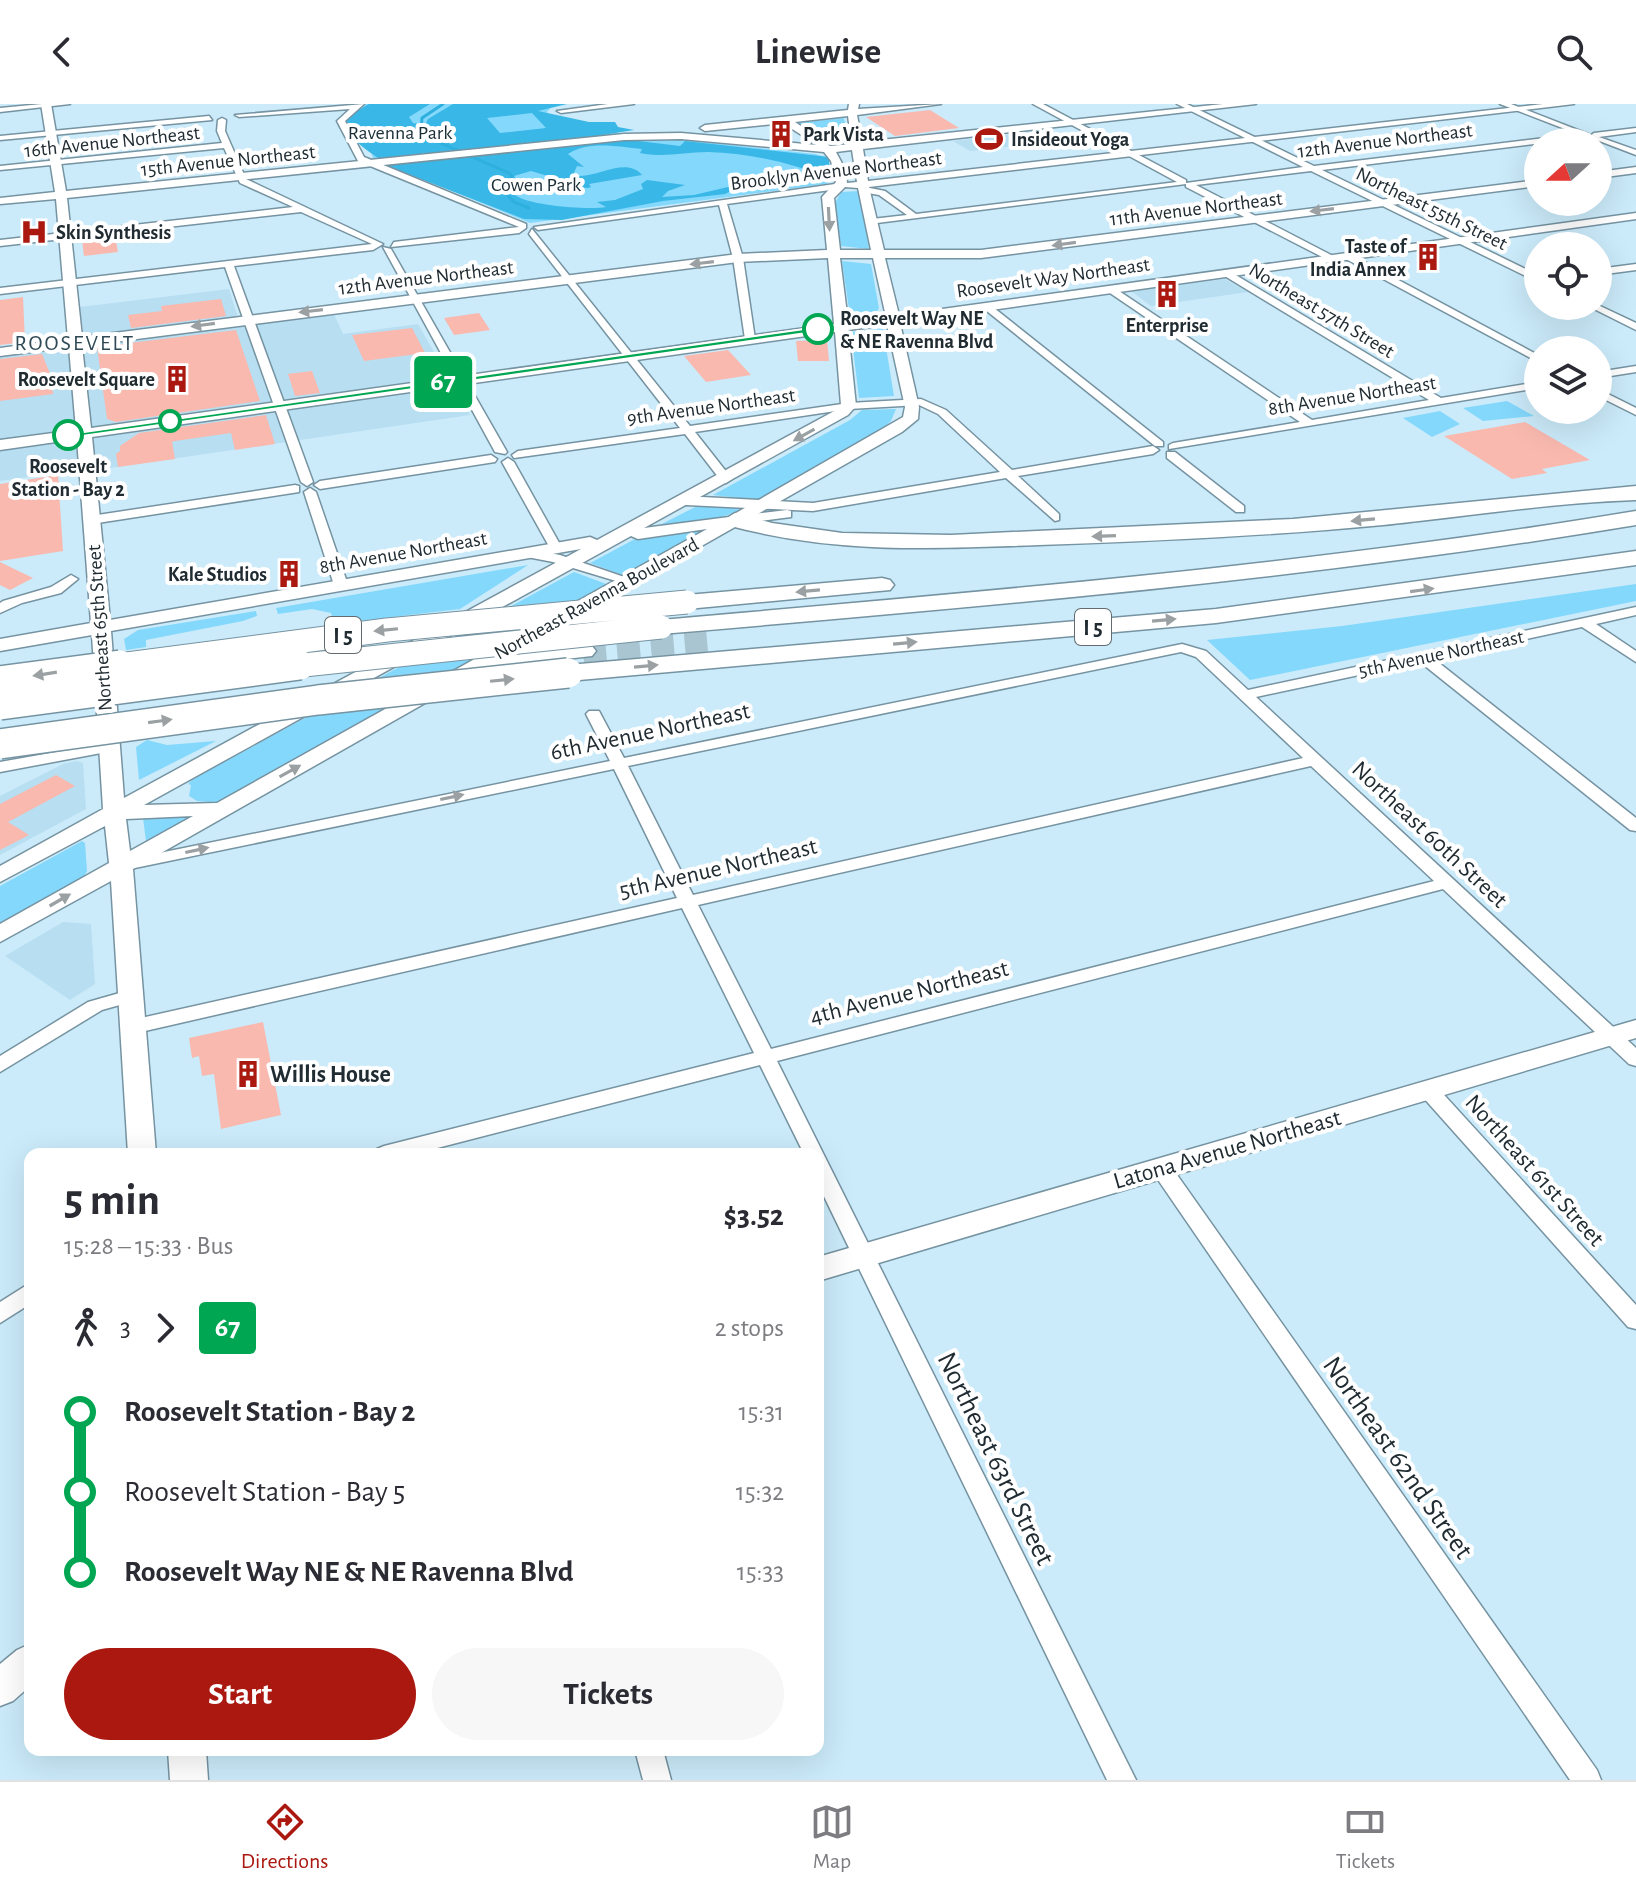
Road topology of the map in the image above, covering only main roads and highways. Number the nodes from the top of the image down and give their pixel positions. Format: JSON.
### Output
{"nodes":[{"id":1,"x":936,"y":104,"type":"edge"},
{"id":2,"x":1251,"y":104,"type":"edge"},
{"id":3,"x":1569,"y":104,"type":"edge"},
{"id":4,"x":46,"y":105,"type":"edge"},
{"id":5,"x":853,"y":108,"type":"edge"},
{"id":6,"x":829,"y":110,"type":"edge"},
{"id":7,"x":785,"y":120,"type":"junction"},
{"id":8,"x":709,"y":133,"type":"junction"},
{"id":9,"x":859,"y":146,"type":"junction"},
{"id":10,"x":830,"y":149,"type":"junction"},
{"id":11,"x":1636,"y":170,"type":"edge"},
{"id":12,"x":1612,"y":173,"type":"edge"},
{"id":13,"x":1524,"y":185,"type":"edge"},
{"id":14,"x":835,"y":187,"type":"junction"},
{"id":15,"x":864,"y":187,"type":"junction"},
{"id":16,"x":61,"y":195,"type":"junction"},
{"id":17,"x":0,"y":201,"type":"edge"},
{"id":18,"x":1636,"y":216,"type":"edge"},
{"id":19,"x":832,"y":254,"type":"junction"},
{"id":20,"x":858,"y":254,"type":"joint"},
{"id":21,"x":879,"y":255,"type":"junction"},
{"id":22,"x":892,"y":319,"type":"junction"},
{"id":23,"x":840,"y":326,"type":"junction"},
{"id":24,"x":74,"y":342,"type":"junction"},
{"id":25,"x":0,"y":352,"type":"edge"},
{"id":26,"x":84,"y":433,"type":"junction"},
{"id":27,"x":0,"y":445,"type":"edge"},
{"id":28,"x":1636,"y":494,"type":"edge"},
{"id":29,"x":1636,"y":518,"type":"edge"},
{"id":30,"x":735,"y":520,"type":"junction"},
{"id":31,"x":1636,"y":534,"type":"edge"},
{"id":32,"x":616,"y":537,"type":"junction"},
{"id":33,"x":562,"y":555,"type":"junction"},
{"id":34,"x":1636,"y":558,"type":"edge"},
{"id":35,"x":101,"y":627,"type":"junction"},
{"id":36,"x":707,"y":640,"type":"tunnel mouth"},
{"id":37,"x":0,"y":645,"type":"edge"},
{"id":38,"x":486,"y":660,"type":"junction"},
{"id":39,"x":576,"y":662,"type":"junction"},
{"id":40,"x":0,"y":681,"type":"edge"},
{"id":41,"x":0,"y":705,"type":"edge"},
{"id":42,"x":0,"y":744,"type":"edge"},
{"id":43,"x":186,"y":774,"type":"junction"},
{"id":44,"x":196,"y":809,"type":"junction"},
{"id":45,"x":222,"y":809,"type":"junction"},
{"id":46,"x":115,"y":813,"type":"junction"},
{"id":47,"x":121,"y":866,"type":"junction"},
{"id":48,"x":0,"y":875,"type":"edge"},
{"id":49,"x":0,"y":934,"type":"edge"},
{"id":50,"x":1624,"y":1032,"type":"edge"},
{"id":51,"x":142,"y":1148,"type":"edge"},
{"id":52,"x":824,"y":1267,"type":"edge"},
{"id":53,"x":24,"y":1667,"type":"edge"},
{"id":54,"x":0,"y":1688,"type":"edge"},
{"id":55,"x":187,"y":1756,"type":"edge"},
{"id":56,"x":189,"y":1780,"type":"edge"}],
"edges":[{"from":1,"to":5,"type":"main road"},
{"from":2,"to":9,"type":"main road"},
{"from":3,"to":15,"type":"main road","name":"Brooklyn Avenue Northeast"},
{"from":4,"to":16,"type":"main road","name":"Northeast 65th Street"},
{"from":5,"to":6,"type":"main road"},
{"from":5,"to":9,"type":"main road"},
{"from":6,"to":7,"type":"main road"},
{"from":7,"to":8,"type":"main road"},
{"from":7,"to":10,"type":"main road"},
{"from":8,"to":10,"type":"main road"},
{"from":8,"to":16,"type":"main road","name":"15th Avenue Northeast"},
{"from":9,"to":10,"type":"main road"},
{"from":9,"to":15,"type":"main road"},
{"from":10,"to":14,"type":"main road"},
{"from":11,"to":12,"type":"main road"},
{"from":13,"to":21,"type":"main road","name":"11th Avenue Northeast","one_way":true},
{"from":14,"to":15,"type":"main road","name":"Brooklyn Avenue Northeast"},
{"from":14,"to":19,"type":"main road","one_way":true},
{"from":15,"to":21,"type":"main road"},
{"from":16,"to":17,"type":"main road","name":"15th Avenue Northeast"},
{"from":16,"to":24,"type":"main road","name":"Northeast 65th Street"},
{"from":18,"to":22,"type":"main road","name":"Roosevelt Way Northeast"},
{"from":19,"to":20,"type":"main road","name":"12th Avenue Northeast"},
{"from":19,"to":23,"type":"main road"},
{"from":19,"to":24,"type":"main road","name":"12th Avenue Northeast","one_way":true},
{"from":20,"to":21,"type":"main road","name":"11th Avenue Northeast"},
{"from":21,"to":22,"type":"main road"},
{"from":22,"to":23,"type":"main road","name":"Roosevelt Way Northeast"},
{"from":22,"to":30,"type":"main road","name":"Northeast Ravenna Boulevard"},
{"from":23,"to":26,"type":"main road","name":"Roosevelt Way Northeast"},
{"from":23,"to":32,"type":"main road","name":"Northeast Ravenna Boulevard","one_way":true},
{"from":24,"to":25,"type":"main road","name":"12th Avenue Northeast"},
{"from":24,"to":26,"type":"main road","name":"Northeast 65th Street"},
{"from":26,"to":27,"type":"main road","name":"Roosevelt Way Northeast"},
{"from":26,"to":35,"type":"main road","name":"Northeast 65th Street"},
{"from":28,"to":30,"type":"highway","one_way":true},
{"from":28,"to":40,"type":"highway","number":"I 5","one_way":true,"bridge":true},
{"from":29,"to":41,"type":"highway","bridge":true},
{"from":30,"to":32,"type":"main road"},
{"from":30,"to":38,"type":"main road","name":"Northeast Ravenna Boulevard"},
{"from":31,"to":36,"type":"highway"},
{"from":32,"to":33,"type":"main road","name":"Northeast Ravenna Boulevard"},
{"from":33,"to":35,"type":"main road","name":"8th Avenue Northeast"},
{"from":33,"to":43,"type":"main road","name":"Northeast Ravenna Boulevard"},
{"from":39,"to":34,"type":"highway","number":"I 5","one_way":true},
{"from":35,"to":37,"type":"main road","name":"8th Avenue Northeast"},
{"from":35,"to":46,"type":"main road","name":"Northeast 65th Street"},
{"from":38,"to":39,"type":"highway"},
{"from":45,"to":38,"type":"main road","name":"Northeast Ravenna Boulevard","one_way":true},
{"from":42,"to":39,"type":"highway","number":"I 5","one_way":true,"bridge":true},
{"from":43,"to":44,"type":"main road"},
{"from":43,"to":46,"type":"main road","name":"Northeast Ravenna Boulevard"},
{"from":44,"to":45,"type":"main road"},
{"from":44,"to":46,"type":"main road"},
{"from":45,"to":47,"type":"main road","name":"Northeast Ravenna Boulevard"},
{"from":46,"to":47,"type":"main road","name":"Northeast 65th Street"},
{"from":46,"to":48,"type":"main road","name":"Northeast Ravenna Boulevard"},
{"from":49,"to":47,"type":"main road","name":"Northeast Ravenna Boulevard","one_way":true},
{"from":47,"to":51,"type":"main road","name":"Northeast 65th Street"},
{"from":50,"to":52,"type":"main road","name":"Latona Avenue Northeast"},
{"from":53,"to":54,"type":"main road"},
{"from":55,"to":56,"type":"main road"}]}
